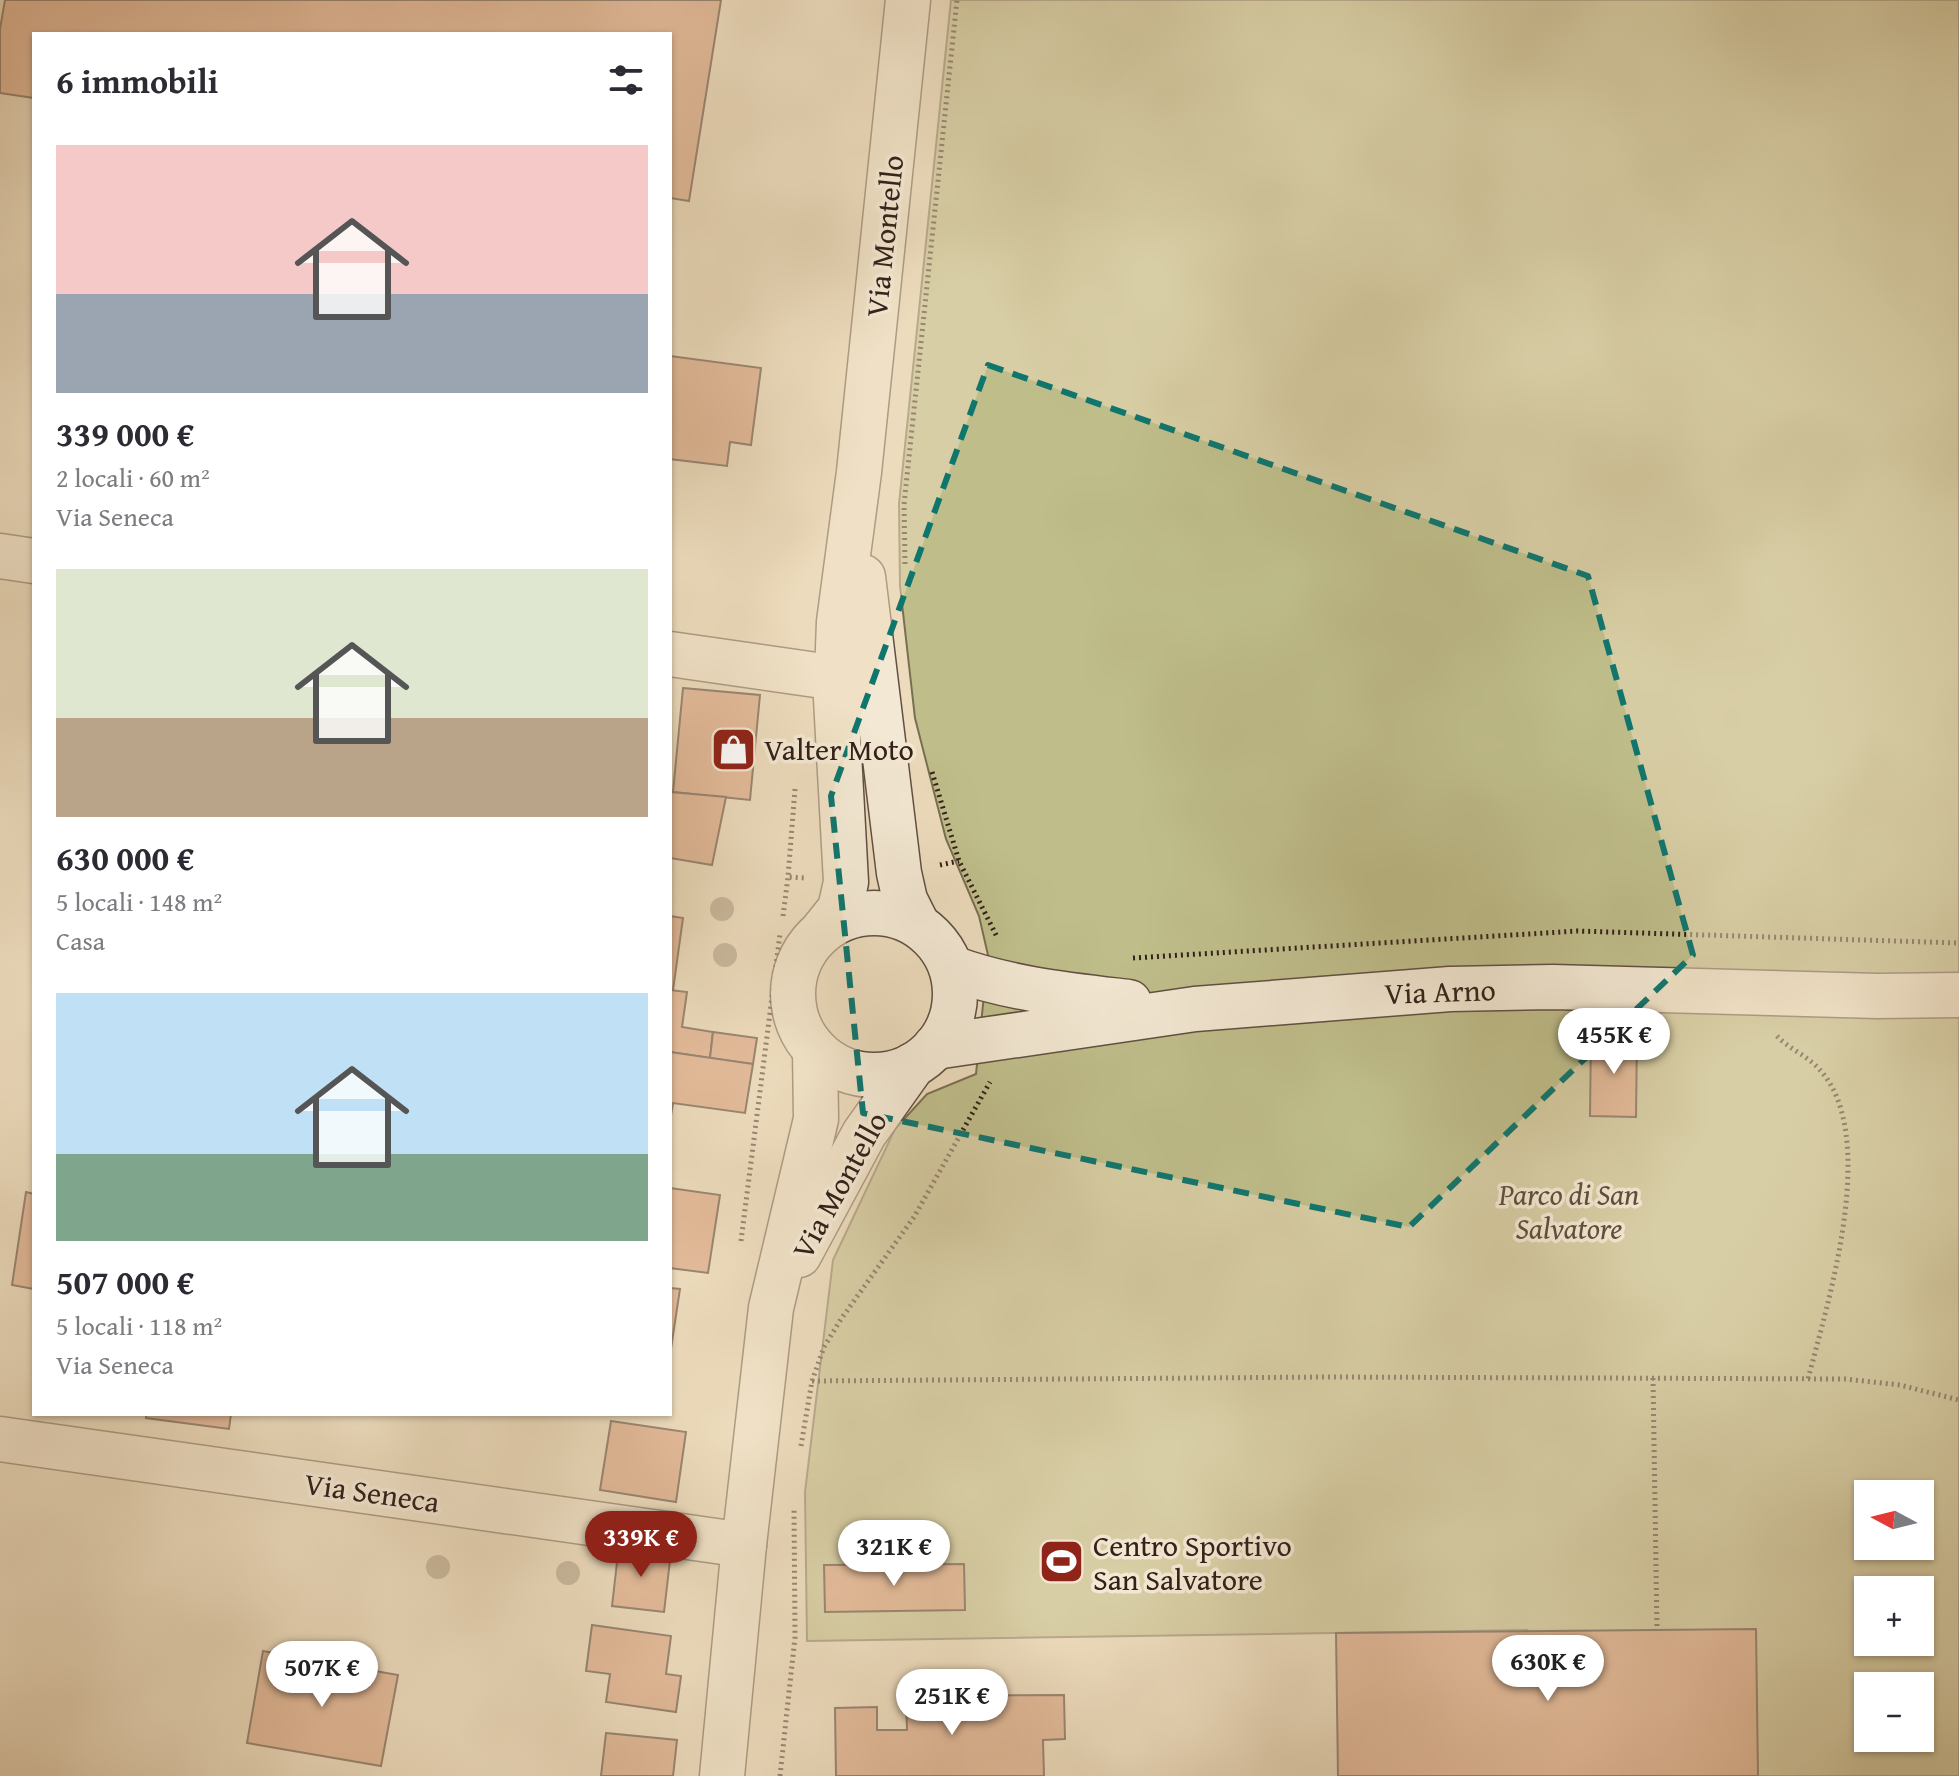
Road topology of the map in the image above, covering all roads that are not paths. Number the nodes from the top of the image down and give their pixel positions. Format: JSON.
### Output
{"nodes":[{"id":1,"x":908,"y":0,"type":"edge"},
{"id":2,"x":859,"y":472,"type":"junction"},
{"id":3,"x":0,"y":556,"type":"edge"},
{"id":4,"x":32,"y":561,"type":"edge"},
{"id":5,"x":672,"y":654,"type":"edge"},
{"id":6,"x":837,"y":678,"type":"junction"},
{"id":7,"x":899,"y":873,"type":"junction"},
{"id":8,"x":917,"y":924,"type":"junction"},
{"id":9,"x":824,"y":929,"type":"junction"},
{"id":10,"x":952,"y":968,"type":"junction"},
{"id":11,"x":1959,"y":995,"type":"edge"},
{"id":12,"x":1878,"y":996,"type":"junction"},
{"id":13,"x":1195,"y":1009,"type":"junction"},
{"id":14,"x":1959,"y":1020,"type":"edge"},
{"id":15,"x":815,"y":1050,"type":"junction"},
{"id":16,"x":924,"y":1056,"type":"junction"},
{"id":17,"x":771,"y":1308,"type":"junction"},
{"id":18,"x":0,"y":1439,"type":"edge"},
{"id":19,"x":744,"y":1545,"type":"junction"},
{"id":20,"x":722,"y":1776,"type":"edge"}],
"edges":[{"from":1,"to":2,"type":"street","name":"Via Montello"},
{"from":2,"to":6,"type":"street","name":"Via Montello"},
{"from":2,"to":7,"type":"street","name":"Via Montello"},
{"from":3,"to":4,"type":"street"},
{"from":5,"to":6,"type":"street"},
{"from":6,"to":7,"type":"street","name":"Via Montello"},
{"from":6,"to":9,"type":"street","name":"Via Montello"},
{"from":7,"to":8,"type":"street","name":"Via Montello"},
{"from":8,"to":9,"type":"street"},
{"from":8,"to":10,"type":"street"},
{"from":9,"to":15,"type":"street"},
{"from":10,"to":13,"type":"street","name":"Via Arno"},
{"from":10,"to":16,"type":"street"},
{"from":11,"to":12,"type":"street","name":"Via Arno"},
{"from":12,"to":13,"type":"street","name":"Via Arno"},
{"from":12,"to":14,"type":"street","name":"Via Arno"},
{"from":13,"to":16,"type":"street","name":"Via Arno"},
{"from":15,"to":16,"type":"street"},
{"from":15,"to":17,"type":"street","name":"Via Montello"},
{"from":16,"to":17,"type":"street","name":"Via Montello"},
{"from":17,"to":19,"type":"street","name":"Via Montello"},
{"from":18,"to":19,"type":"street","name":"Via Seneca"},
{"from":19,"to":20,"type":"street","name":"Via Montello"}]}
